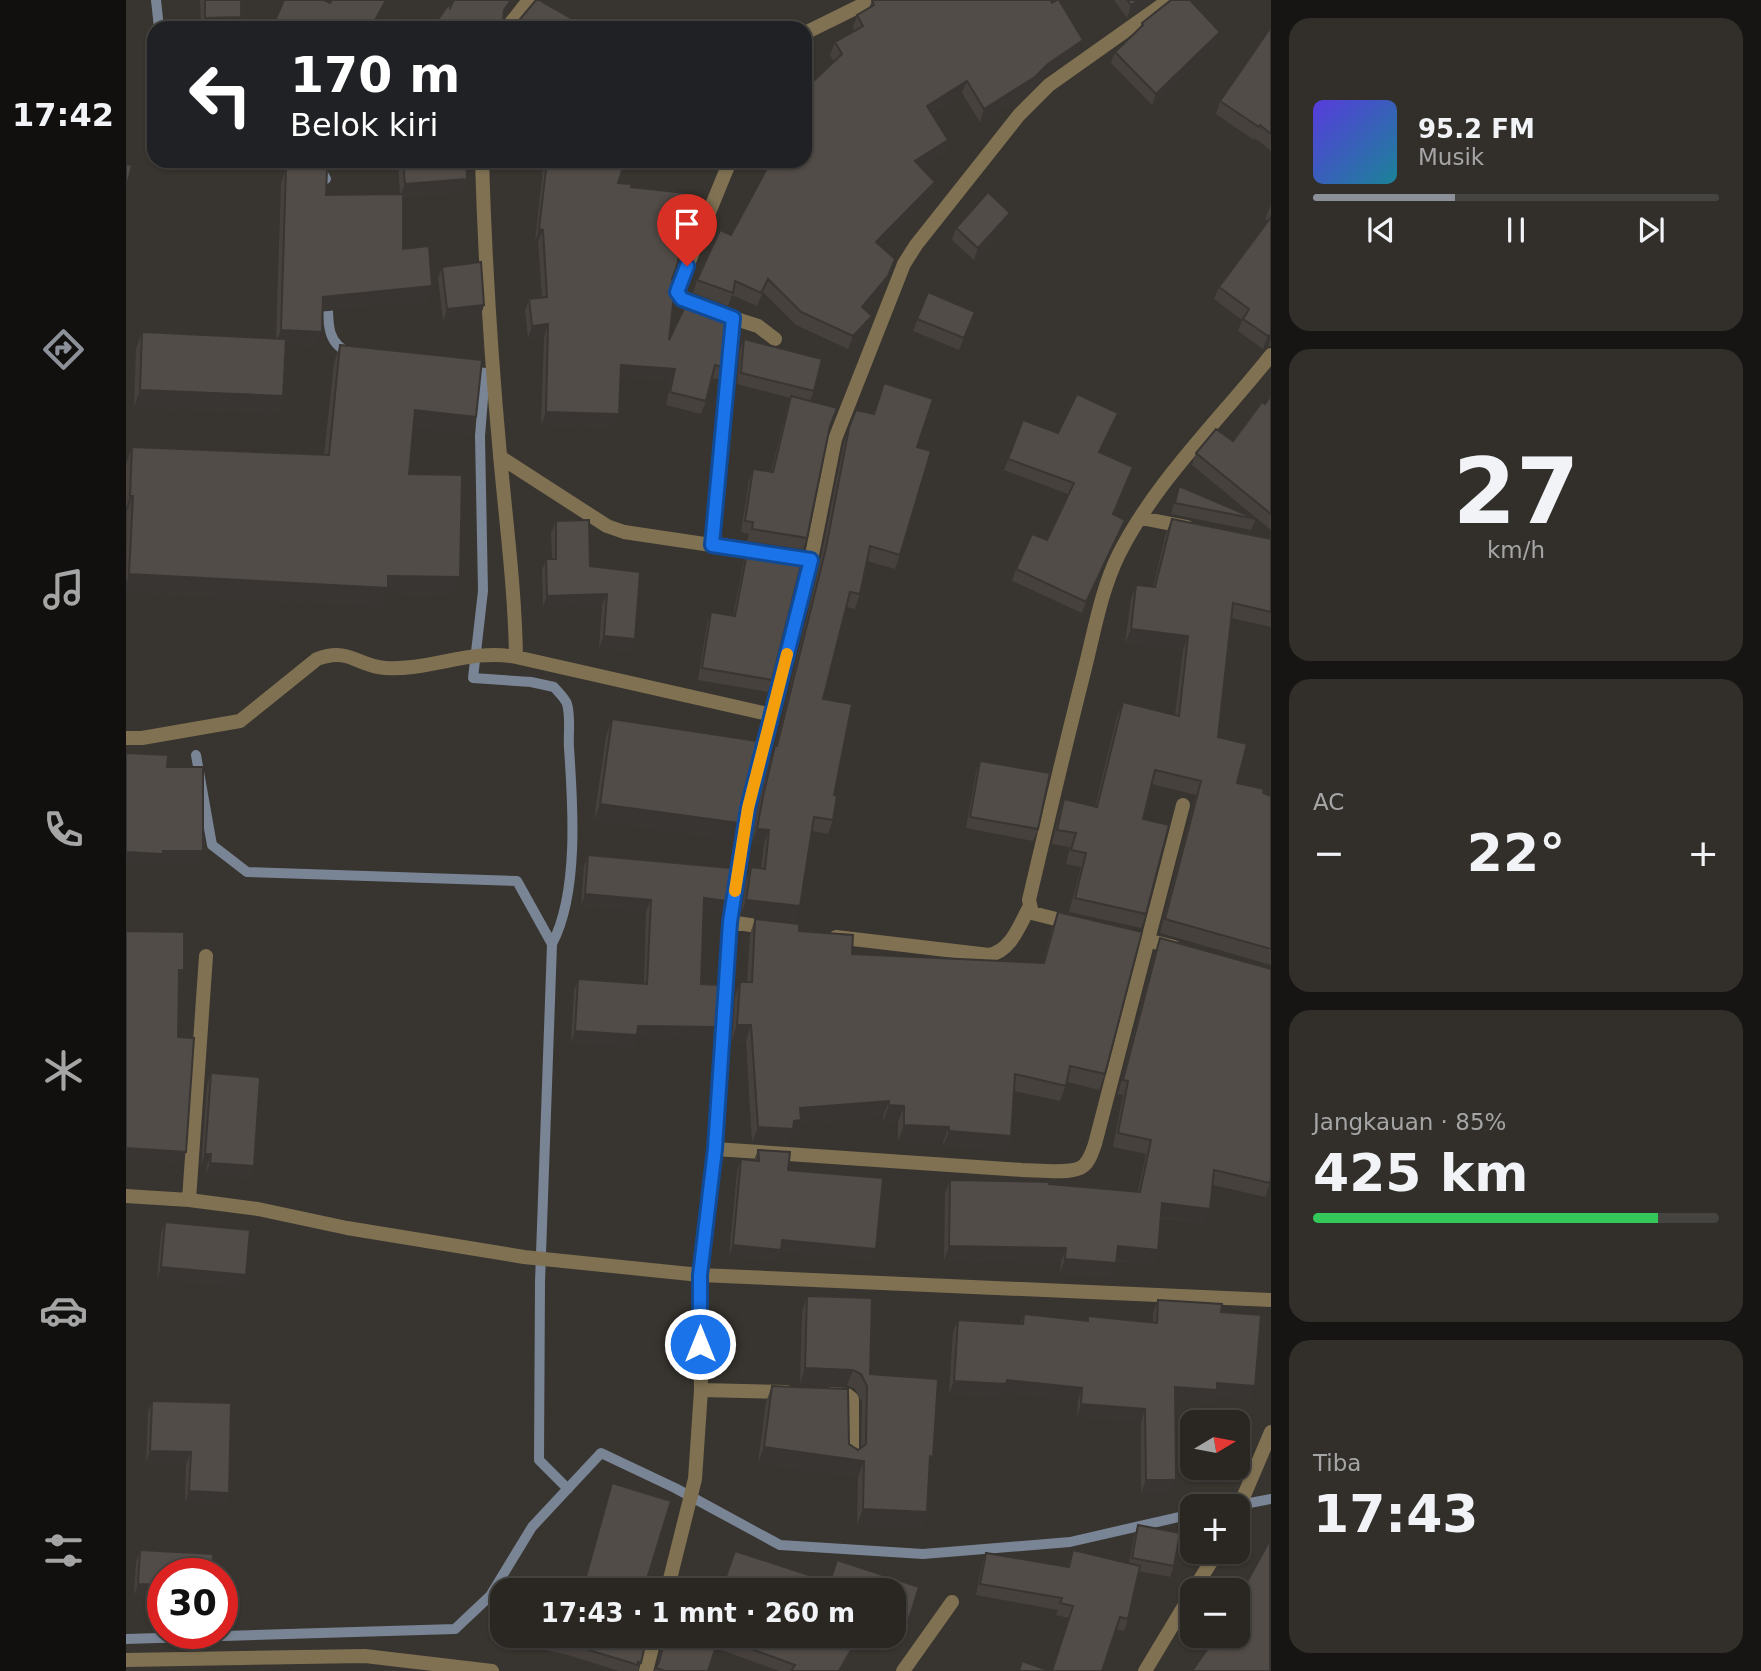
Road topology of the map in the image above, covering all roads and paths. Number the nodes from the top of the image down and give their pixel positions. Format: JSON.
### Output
{"nodes":[{"id":1,"x":529,"y":0,"type":"edge"},
{"id":2,"x":872,"y":0,"type":"edge"},
{"id":3,"x":1169,"y":0,"type":"edge"},
{"id":4,"x":512,"y":21,"type":"edge"},
{"id":5,"x":812,"y":30,"type":"edge"},
{"id":6,"x":482,"y":168,"type":"edge"},
{"id":7,"x":727,"y":168,"type":"edge"},
{"id":8,"x":733,"y":318,"type":"junction"},
{"id":9,"x":775,"y":339,"type":"dead end"},
{"id":10,"x":1271,"y":355,"type":"edge"},
{"id":11,"x":500,"y":457,"type":"junction"},
{"id":12,"x":1141,"y":518,"type":"junction"},
{"id":13,"x":1206,"y":531,"type":"edge"},
{"id":14,"x":712,"y":545,"type":"junction"},
{"id":15,"x":774,"y":554,"type":"edge"},
{"id":16,"x":510,"y":656,"type":"junction"},
{"id":17,"x":772,"y":715,"type":"junction"},
{"id":18,"x":126,"y":738,"type":"edge"},
{"id":19,"x":1183,"y":805,"type":"dead end"},
{"id":20,"x":1029,"y":908,"type":"junction"},
{"id":21,"x":730,"y":922,"type":"junction"},
{"id":22,"x":1086,"y":926,"type":"edge"},
{"id":23,"x":785,"y":930,"type":"edge"},
{"id":24,"x":1111,"y":932,"type":"edge"},
{"id":25,"x":827,"y":935,"type":"edge"},
{"id":26,"x":1149,"y":940,"type":"junction"},
{"id":27,"x":1186,"y":951,"type":"edge"},
{"id":28,"x":206,"y":956,"type":"dead end"},
{"id":29,"x":715,"y":1149,"type":"junction"},
{"id":30,"x":126,"y":1196,"type":"edge"},
{"id":31,"x":189,"y":1200,"type":"junction"},
{"id":32,"x":700,"y":1275,"type":"junction"},
{"id":33,"x":1271,"y":1300,"type":"edge"},
{"id":34,"x":701,"y":1390,"type":"junction"},
{"id":35,"x":1271,"y":1432,"type":"edge"},
{"id":36,"x":852,"y":1456,"type":"edge"},
{"id":37,"x":1246,"y":1494,"type":"edge"},
{"id":38,"x":670,"y":1578,"type":"edge"},
{"id":39,"x":952,"y":1602,"type":"dead end"},
{"id":40,"x":1180,"y":1613,"type":"edge"},
{"id":41,"x":652,"y":1648,"type":"edge"},
{"id":42,"x":126,"y":1660,"type":"edge"},
{"id":43,"x":452,"y":1668,"type":"edge"},
{"id":44,"x":492,"y":1671,"type":"edge"},
{"id":45,"x":646,"y":1671,"type":"edge"},
{"id":46,"x":903,"y":1671,"type":"edge"},
{"id":47,"x":1145,"y":1671,"type":"edge"}],
"edges":[{"from":1,"to":4,"type":"street"},
{"from":2,"to":5,"type":"street"},
{"from":3,"to":17,"type":"street"},
{"from":6,"to":11,"type":"street"},
{"from":7,"to":8,"type":"street"},
{"from":8,"to":9,"type":"street"},
{"from":8,"to":14,"type":"street"},
{"from":10,"to":12,"type":"street"},
{"from":11,"to":14,"type":"street"},
{"from":11,"to":16,"type":"street"},
{"from":12,"to":13,"type":"street"},
{"from":12,"to":20,"type":"street"},
{"from":14,"to":15,"type":"street"},
{"from":16,"to":17,"type":"street"},
{"from":16,"to":18,"type":"street"},
{"from":17,"to":21,"type":"street"},
{"from":19,"to":26,"type":"street"},
{"from":20,"to":22,"type":"street"},
{"from":20,"to":25,"type":"street"},
{"from":21,"to":23,"type":"street"},
{"from":21,"to":29,"type":"street"},
{"from":24,"to":26,"type":"street"},
{"from":26,"to":27,"type":"street"},
{"from":26,"to":29,"type":"street"},
{"from":28,"to":31,"type":"street"},
{"from":29,"to":32,"type":"street"},
{"from":30,"to":31,"type":"street"},
{"from":31,"to":32,"type":"street"},
{"from":32,"to":33,"type":"street"},
{"from":32,"to":34,"type":"street"},
{"from":34,"to":36,"type":"street"},
{"from":34,"to":38,"type":"street"},
{"from":35,"to":37,"type":"street"},
{"from":39,"to":46,"type":"street"},
{"from":40,"to":47,"type":"street"},
{"from":41,"to":45,"type":"street"},
{"from":42,"to":43,"type":"street"},
{"from":43,"to":44,"type":"street"}]}
